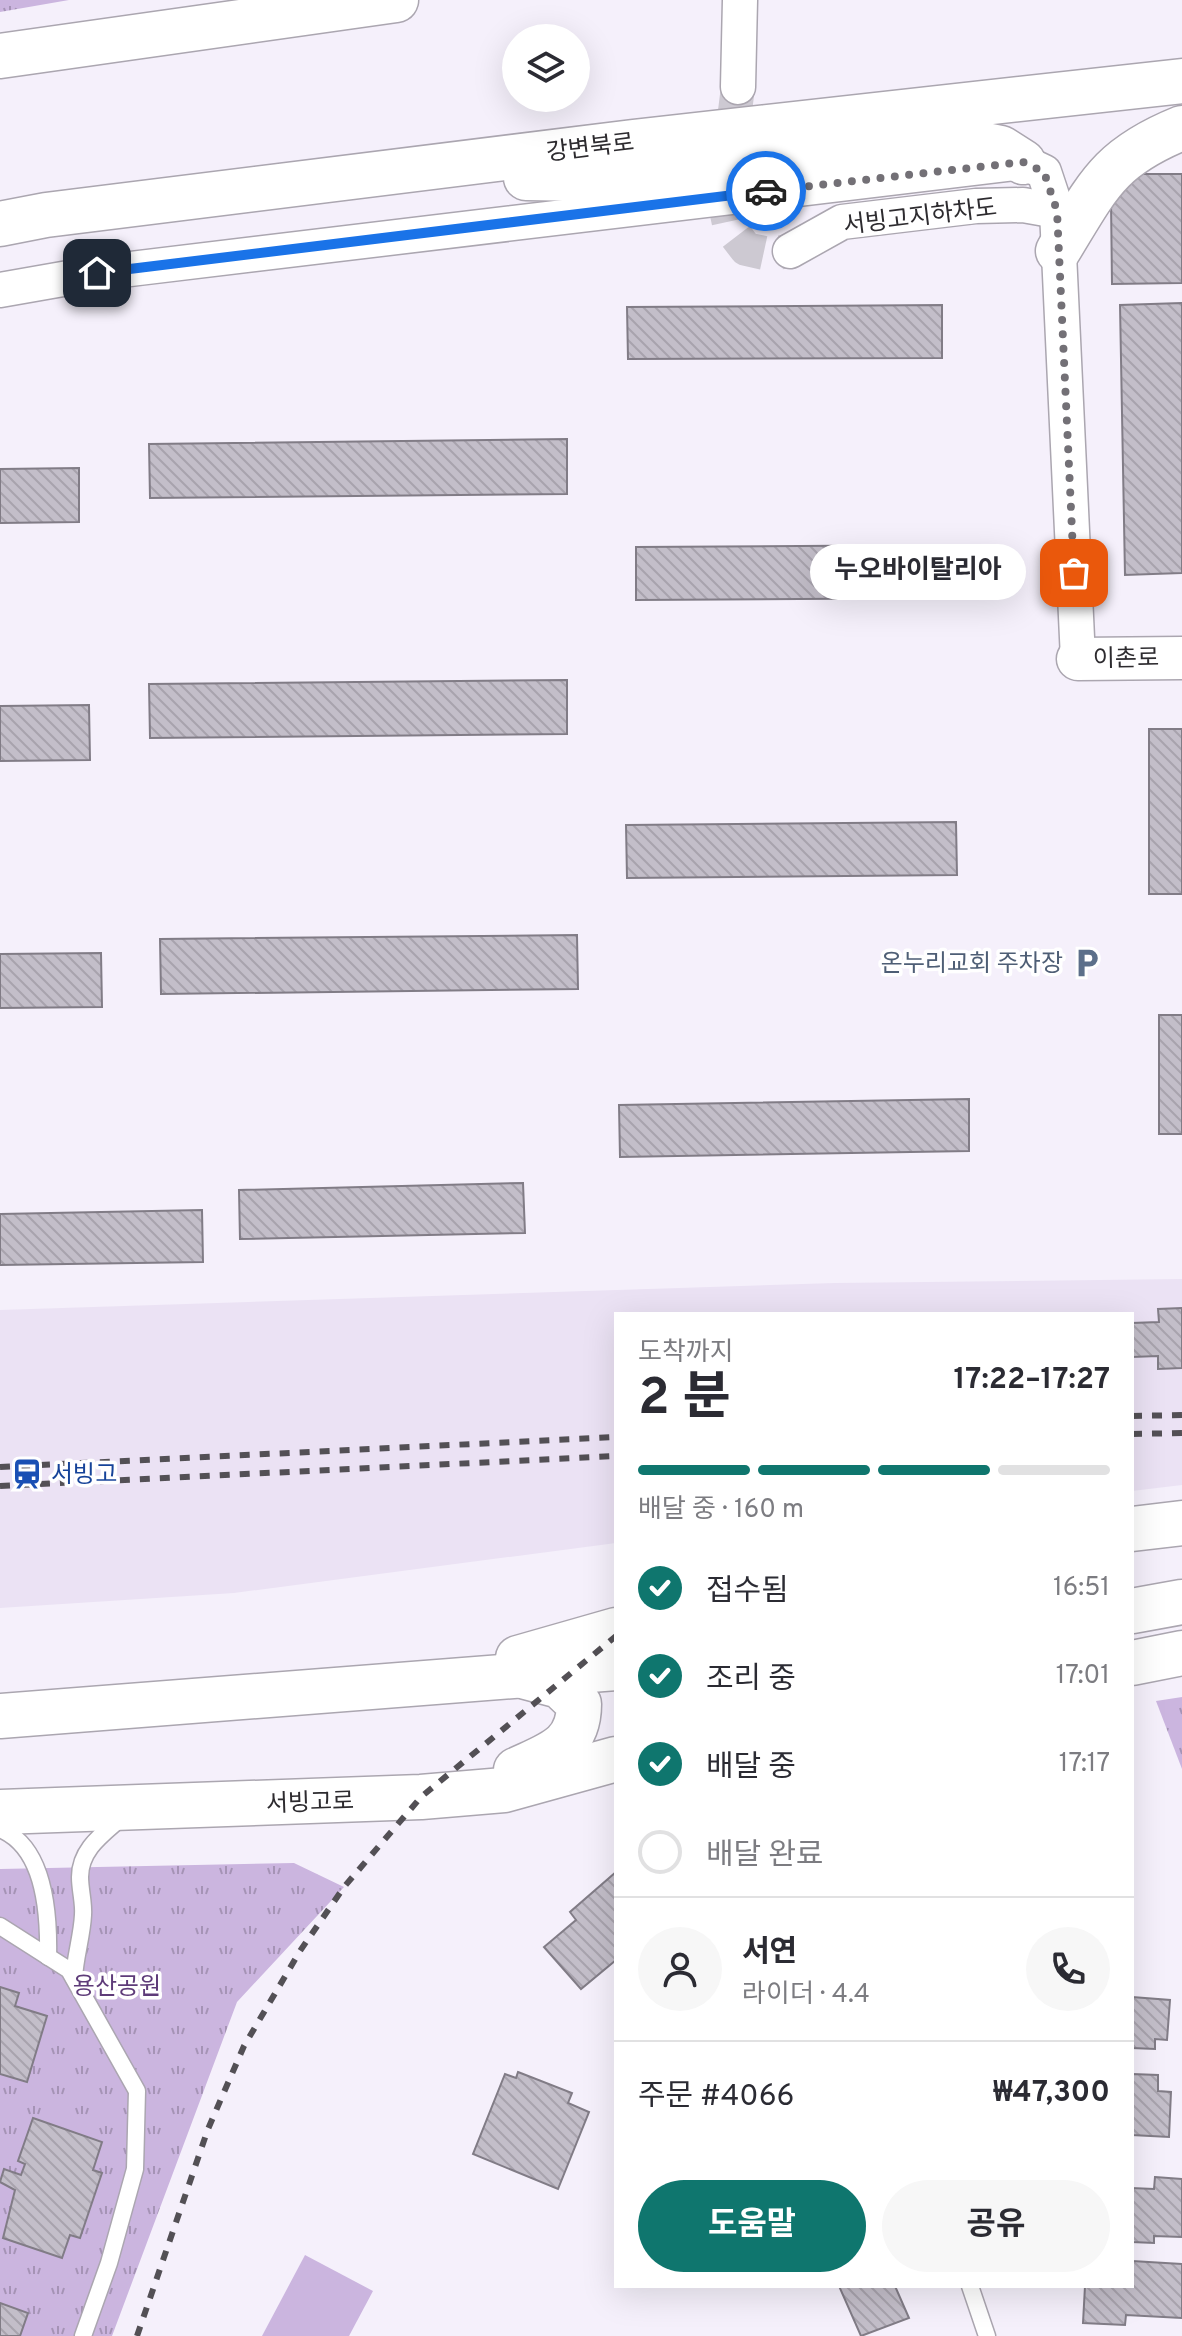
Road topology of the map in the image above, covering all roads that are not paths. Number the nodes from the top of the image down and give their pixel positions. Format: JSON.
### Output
{"nodes":[{"id":1,"x":396,"y":0,"type":"edge"},
{"id":2,"x":740,"y":0,"type":"edge"},
{"id":3,"x":0,"y":56,"type":"edge"},
{"id":4,"x":1182,"y":81,"type":"edge"},
{"id":5,"x":738,"y":87,"type":"tunnel mouth"},
{"id":6,"x":1182,"y":128,"type":"edge"},
{"id":7,"x":1023,"y":162,"type":"junction"},
{"id":8,"x":364,"y":175,"type":"junction"},
{"id":9,"x":0,"y":224,"type":"edge"},
{"id":10,"x":1058,"y":231,"type":"junction"},
{"id":11,"x":790,"y":251,"type":"tunnel mouth"},
{"id":12,"x":0,"y":290,"type":"edge"},
{"id":13,"x":1182,"y":658,"type":"edge"},
{"id":14,"x":1078,"y":659,"type":"joint"},
{"id":15,"x":1182,"y":1523,"type":"edge"},
{"id":16,"x":1134,"y":1529,"type":"edge"},
{"id":17,"x":1182,"y":1602,"type":"edge"},
{"id":18,"x":1134,"y":1611,"type":"edge"},
{"id":19,"x":614,"y":1631,"type":"edge"},
{"id":20,"x":614,"y":1668,"type":"edge"},
{"id":21,"x":520,"y":1675,"type":"junction"},
{"id":22,"x":439,"y":1680,"type":"junction"},
{"id":23,"x":0,"y":1716,"type":"edge"},
{"id":24,"x":614,"y":1760,"type":"edge"},
{"id":25,"x":464,"y":1793,"type":"junction"},
{"id":26,"x":133,"y":1808,"type":"junction"},
{"id":27,"x":0,"y":1812,"type":"edge"},
{"id":28,"x":0,"y":1829,"type":"edge"},
{"id":29,"x":0,"y":1926,"type":"edge"},
{"id":30,"x":48,"y":1957,"type":"junction"},
{"id":31,"x":74,"y":1978,"type":"junction"},
{"id":32,"x":971,"y":2288,"type":"edge"},
{"id":33,"x":83,"y":2336,"type":"edge"},
{"id":34,"x":987,"y":2336,"type":"edge"}],
"edges":[{"from":1,"to":3,"type":"main road"},
{"from":2,"to":5,"type":"street"},
{"from":4,"to":8,"type":"main road","name":"강변북로"},
{"from":6,"to":10,"type":"main road"},
{"from":7,"to":8,"type":"main road"},
{"from":7,"to":10,"type":"street","name":"이촌로"},
{"from":7,"to":12,"type":"street"},
{"from":8,"to":9,"type":"main road","name":"강변북로"},
{"from":10,"to":11,"type":"street","name":"서빙고지하차도"},
{"from":10,"to":14,"type":"street","name":"이촌로"},
{"from":13,"to":14,"type":"street","name":"이촌로"},
{"from":15,"to":16,"type":"main road"},
{"from":17,"to":18,"type":"main road"},
{"from":19,"to":22,"type":"main road"},
{"from":20,"to":21,"type":"main road"},
{"from":21,"to":22,"type":"main road"},
{"from":21,"to":25,"type":"main road"},
{"from":22,"to":23,"type":"main road"},
{"from":24,"to":25,"type":"main road","name":"서빙고로"},
{"from":25,"to":26,"type":"main road","name":"서빙고로"},
{"from":26,"to":27,"type":"main road","name":"서빙고로"},
{"from":26,"to":31,"type":"lane"},
{"from":28,"to":30,"type":"lane"},
{"from":29,"to":30,"type":"lane"},
{"from":30,"to":31,"type":"lane"},
{"from":31,"to":33,"type":"lane"},
{"from":32,"to":34,"type":"lane"}]}
